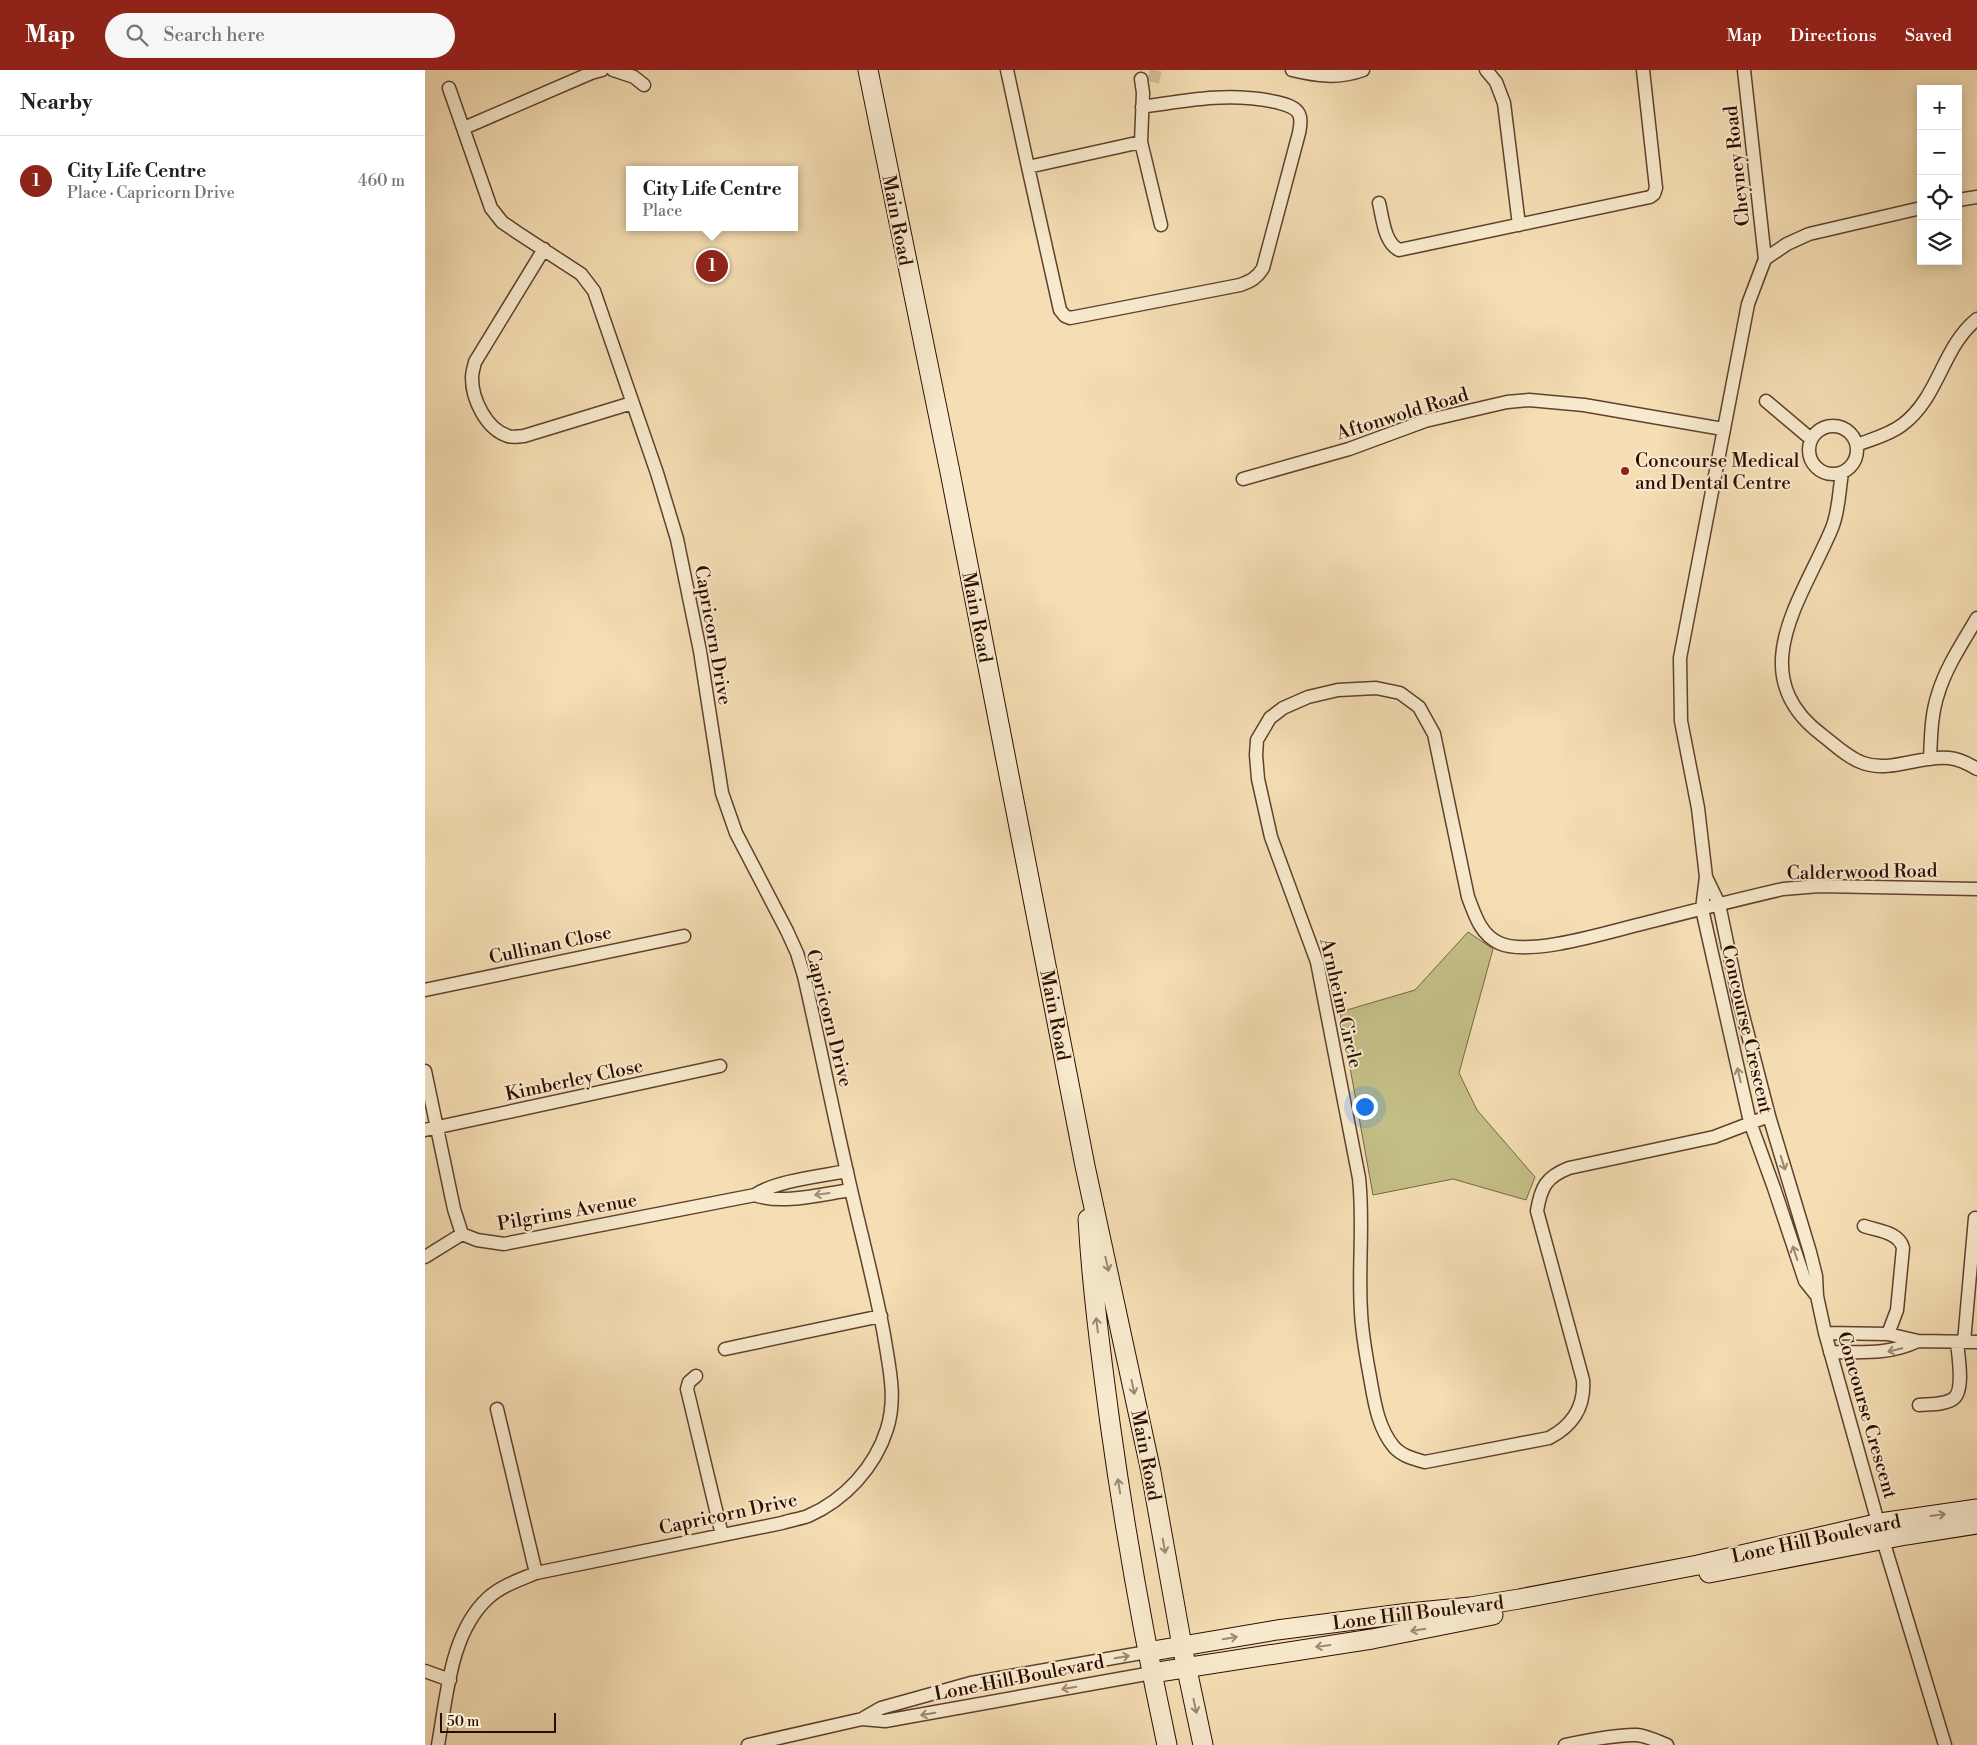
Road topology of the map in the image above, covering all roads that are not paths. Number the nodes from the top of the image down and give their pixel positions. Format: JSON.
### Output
{"nodes":[{"id":1,"x":602,"y":70,"type":"edge"},
{"id":2,"x":613,"y":70,"type":"edge"},
{"id":3,"x":868,"y":70,"type":"edge"},
{"id":4,"x":1007,"y":70,"type":"edge"},
{"id":5,"x":1292,"y":70,"type":"edge"},
{"id":6,"x":1363,"y":70,"type":"edge"},
{"id":7,"x":1486,"y":70,"type":"edge"},
{"id":8,"x":1643,"y":70,"type":"edge"},
{"id":9,"x":1744,"y":70,"type":"edge"},
{"id":10,"x":1147,"y":81,"type":"tunnel mouth"},
{"id":11,"x":644,"y":85,"type":"dead end"},
{"id":12,"x":449,"y":88,"type":"dead end"},
{"id":13,"x":1142,"y":107,"type":"junction"},
{"id":14,"x":464,"y":128,"type":"junction"},
{"id":15,"x":1141,"y":142,"type":"junction"},
{"id":16,"x":1029,"y":166,"type":"junction"},
{"id":17,"x":1977,"y":197,"type":"edge"},
{"id":18,"x":1962,"y":199,"type":"edge"},
{"id":19,"x":1379,"y":203,"type":"dead end"},
{"id":20,"x":1917,"y":209,"type":"edge"},
{"id":21,"x":1161,"y":225,"type":"dead end"},
{"id":22,"x":1519,"y":225,"type":"junction"},
{"id":23,"x":544,"y":249,"type":"junction"},
{"id":24,"x":1765,"y":259,"type":"junction"},
{"id":25,"x":1977,"y":319,"type":"edge"},
{"id":26,"x":1766,"y":401,"type":"dead end"},
{"id":27,"x":632,"y":403,"type":"junction"},
{"id":28,"x":1723,"y":429,"type":"junction"},
{"id":29,"x":1811,"y":439,"type":"junction"},
{"id":30,"x":1857,"y":445,"type":"junction"},
{"id":31,"x":1842,"y":473,"type":"junction"},
{"id":32,"x":1243,"y":478,"type":"dead end"},
{"id":33,"x":1977,"y":618,"type":"edge"},
{"id":34,"x":1930,"y":759,"type":"junction"},
{"id":35,"x":1977,"y":769,"type":"edge"},
{"id":36,"x":1706,"y":877,"type":"junction"},
{"id":37,"x":1977,"y":889,"type":"edge"},
{"id":38,"x":1719,"y":904,"type":"junction"},
{"id":39,"x":1702,"y":909,"type":"junction"},
{"id":40,"x":683,"y":936,"type":"dead end"},
{"id":41,"x":425,"y":990,"type":"edge"},
{"id":42,"x":720,"y":1066,"type":"dead end"},
{"id":43,"x":425,"y":1071,"type":"edge"},
{"id":44,"x":1769,"y":1116,"type":"junction"},
{"id":45,"x":1750,"y":1122,"type":"junction"},
{"id":46,"x":431,"y":1129,"type":"edge"},
{"id":47,"x":1085,"y":1166,"type":"junction"},
{"id":48,"x":847,"y":1171,"type":"junction"},
{"id":49,"x":851,"y":1190,"type":"junction"},
{"id":50,"x":755,"y":1195,"type":"junction"},
{"id":51,"x":1975,"y":1218,"type":"dead end"},
{"id":52,"x":1864,"y":1226,"type":"dead end"},
{"id":53,"x":462,"y":1234,"type":"junction"},
{"id":54,"x":425,"y":1257,"type":"edge"},
{"id":55,"x":1817,"y":1296,"type":"junction"},
{"id":56,"x":881,"y":1316,"type":"junction"},
{"id":57,"x":1825,"y":1333,"type":"junction"},
{"id":58,"x":1888,"y":1334,"type":"junction"},
{"id":59,"x":1918,"y":1341,"type":"junction"},
{"id":60,"x":1960,"y":1342,"type":"junction"},
{"id":61,"x":1977,"y":1342,"type":"edge"},
{"id":62,"x":725,"y":1349,"type":"dead end"},
{"id":63,"x":1830,"y":1352,"type":"junction"},
{"id":64,"x":696,"y":1376,"type":"dead end"},
{"id":65,"x":1919,"y":1405,"type":"dead end"},
{"id":66,"x":497,"y":1409,"type":"dead end"},
{"id":67,"x":1977,"y":1509,"type":"edge"},
{"id":68,"x":1977,"y":1524,"type":"edge"},
{"id":69,"x":1882,"y":1532,"type":"junction"},
{"id":70,"x":722,"y":1535,"type":"junction"},
{"id":71,"x":536,"y":1573,"type":"junction"},
{"id":72,"x":1182,"y":1646,"type":"junction"},
{"id":73,"x":1147,"y":1652,"type":"junction"},
{"id":74,"x":1187,"y":1667,"type":"junction"},
{"id":75,"x":425,"y":1671,"type":"edge"},
{"id":76,"x":1152,"y":1673,"type":"junction"},
{"id":77,"x":451,"y":1680,"type":"junction"},
{"id":78,"x":862,"y":1720,"type":"junction"},
{"id":79,"x":438,"y":1745,"type":"edge"},
{"id":80,"x":748,"y":1745,"type":"edge"},
{"id":81,"x":1167,"y":1745,"type":"edge"},
{"id":82,"x":1203,"y":1745,"type":"edge"},
{"id":83,"x":1565,"y":1745,"type":"edge"},
{"id":84,"x":1667,"y":1745,"type":"edge"},
{"id":85,"x":1945,"y":1745,"type":"edge"}],
"edges":[{"from":1,"to":14,"type":"street"},
{"from":2,"to":11,"type":"street"},
{"from":3,"to":47,"type":"main road","name":"Main Road"},
{"from":4,"to":16,"type":"street"},
{"from":5,"to":6,"type":"street"},
{"from":7,"to":22,"type":"street"},
{"from":8,"to":22,"type":"street"},
{"from":9,"to":24,"type":"street","name":"Cheyney Road"},
{"from":10,"to":13,"type":"street"},
{"from":12,"to":14,"type":"street","name":"Capricorn Drive"},
{"from":13,"to":15,"type":"street"},
{"from":13,"to":16,"type":"street"},
{"from":14,"to":23,"type":"street","name":"Capricorn Drive"},
{"from":15,"to":16,"type":"street"},
{"from":15,"to":21,"type":"street"},
{"from":17,"to":18,"type":"street"},
{"from":19,"to":22,"type":"street"},
{"from":20,"to":24,"type":"street"},
{"from":23,"to":27,"type":"street","name":"Capricorn Drive"},
{"from":23,"to":27,"type":"street"},
{"from":24,"to":28,"type":"street","name":"Concourse Crescent"},
{"from":25,"to":30,"type":"street"},
{"from":26,"to":29,"type":"street"},
{"from":27,"to":48,"type":"street","name":"Capricorn Drive"},
{"from":28,"to":32,"type":"street","name":"Aftonwold Road"},
{"from":28,"to":36,"type":"street","name":"Concourse Crescent"},
{"from":29,"to":30,"type":"street"},
{"from":29,"to":31,"type":"street"},
{"from":30,"to":31,"type":"street"},
{"from":31,"to":34,"type":"street"},
{"from":33,"to":34,"type":"street"},
{"from":34,"to":35,"type":"street"},
{"from":36,"to":38,"type":"street","name":"Concourse Crescent"},
{"from":36,"to":39,"type":"street","name":"Concourse Crescent"},
{"from":37,"to":38,"type":"street","name":"Calderwood Road"},
{"from":38,"to":39,"type":"street","name":"Arnheim Circle"},
{"from":38,"to":44,"type":"street","name":"Concourse Crescent"},
{"from":45,"to":39,"type":"street","name":"Concourse Crescent","one_way":true},
{"from":39,"to":45,"type":"street","name":"Arnheim Circle"},
{"from":40,"to":41,"type":"street","name":"Cullinan Close"},
{"from":42,"to":46,"type":"street","name":"Kimberley Close"},
{"from":43,"to":46,"type":"street"},
{"from":44,"to":45,"type":"street","name":"Arnheim Circle"},
{"from":44,"to":55,"type":"street","name":"Concourse Crescent","one_way":true},
{"from":55,"to":45,"type":"street","name":"Concourse Crescent","one_way":true},
{"from":46,"to":53,"type":"street"},
{"from":47,"to":72,"type":"main road","name":"Main Road","one_way":true},
{"from":73,"to":47,"type":"main road","name":"Main Road","one_way":true},
{"from":48,"to":49,"type":"street","name":"Capricorn Drive"},
{"from":48,"to":50,"type":"street","name":"Pilgrims Avenue"},
{"from":49,"to":50,"type":"street","name":"Pilgrims Avenue","one_way":true},
{"from":49,"to":56,"type":"street","name":"Capricorn Drive"},
{"from":50,"to":53,"type":"street","name":"Pilgrims Avenue"},
{"from":51,"to":60,"type":"street"},
{"from":52,"to":58,"type":"street"},
{"from":53,"to":54,"type":"street"},
{"from":55,"to":57,"type":"street","name":"Concourse Crescent"},
{"from":56,"to":62,"type":"street"},
{"from":56,"to":70,"type":"street","name":"Capricorn Drive"},
{"from":57,"to":58,"type":"street"},
{"from":57,"to":63,"type":"street","name":"Concourse Crescent"},
{"from":58,"to":59,"type":"street"},
{"from":59,"to":60,"type":"street"},
{"from":59,"to":63,"type":"street","one_way":true},
{"from":60,"to":61,"type":"street"},
{"from":60,"to":65,"type":"street"},
{"from":63,"to":69,"type":"street","name":"Concourse Crescent"},
{"from":64,"to":70,"type":"street"},
{"from":66,"to":71,"type":"street"},
{"from":69,"to":67,"type":"main road","name":"Lone Hill Boulevard","one_way":true},
{"from":68,"to":69,"type":"main road","name":"Lone Hill Boulevard"},
{"from":72,"to":69,"type":"main road","name":"Lone Hill Boulevard","one_way":true},
{"from":69,"to":74,"type":"main road","name":"Lone Hill Boulevard","one_way":true},
{"from":69,"to":85,"type":"street","name":"Concourse Crescent"},
{"from":70,"to":71,"type":"street","name":"Capricorn Drive"},
{"from":71,"to":77,"type":"street","name":"Capricorn Drive"},
{"from":72,"to":73,"type":"main road","name":"Lone Hill Boulevard"},
{"from":72,"to":74,"type":"main road","name":"Main Road"},
{"from":73,"to":76,"type":"main road","name":"Main Road"},
{"from":78,"to":73,"type":"street","name":"Lone Hill Boulevard","one_way":true},
{"from":74,"to":76,"type":"main road","name":"Lone Hill Boulevard"},
{"from":74,"to":82,"type":"main road","name":"Main Road","one_way":true},
{"from":75,"to":77,"type":"street"},
{"from":76,"to":78,"type":"street","name":"Lone Hill Boulevard","one_way":true},
{"from":76,"to":81,"type":"main road","name":"Main Road"},
{"from":77,"to":79,"type":"street","name":"Capricorn Drive"},
{"from":78,"to":80,"type":"street","name":"Lone Hill Boulevard"},
{"from":83,"to":84,"type":"street"}]}
